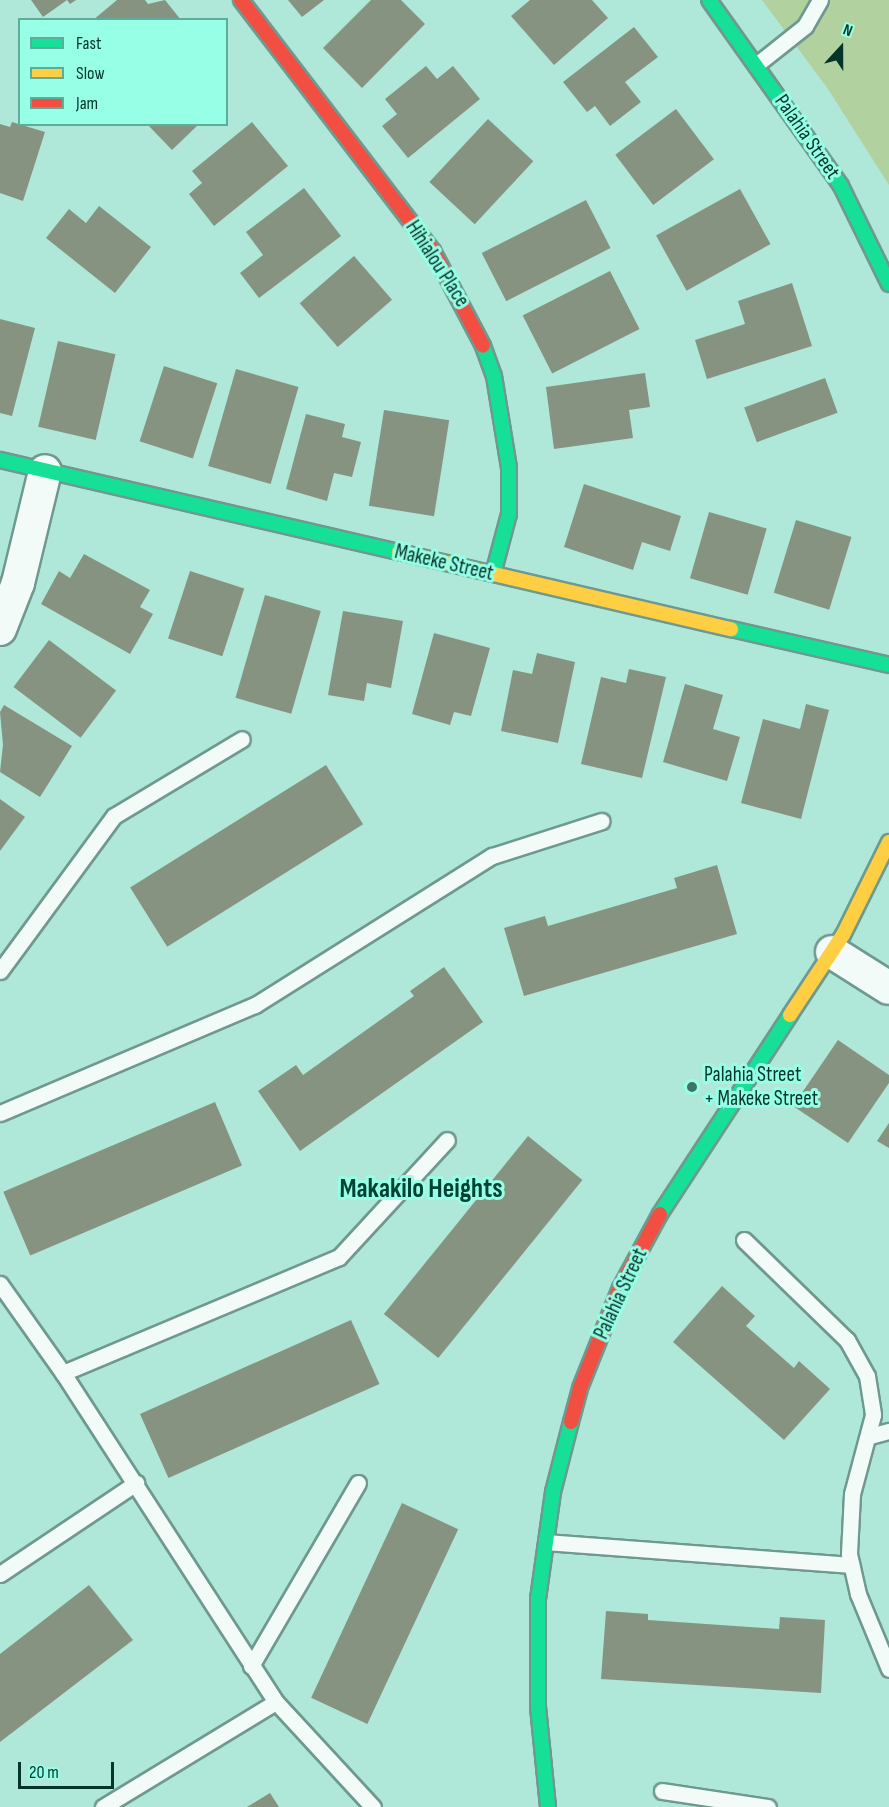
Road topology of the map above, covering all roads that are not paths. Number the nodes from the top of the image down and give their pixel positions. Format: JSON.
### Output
{"nodes":[{"id":1,"x":241,"y":0,"type":"edge"},
{"id":2,"x":709,"y":0,"type":"edge"},
{"id":3,"x":819,"y":0,"type":"edge"},
{"id":4,"x":756,"y":64,"type":"junction"},
{"id":5,"x":889,"y":284,"type":"edge"},
{"id":6,"x":0,"y":460,"type":"edge"},
{"id":7,"x":45,"y":471,"type":"junction"},
{"id":8,"x":493,"y":574,"type":"junction"},
{"id":9,"x":0,"y":629,"type":"edge"},
{"id":10,"x":889,"y":666,"type":"edge"},
{"id":11,"x":242,"y":739,"type":"dead end"},
{"id":12,"x":603,"y":821,"type":"dead end"},
{"id":13,"x":889,"y":842,"type":"edge"},
{"id":14,"x":832,"y":952,"type":"junction"},
{"id":15,"x":0,"y":971,"type":"edge"},
{"id":16,"x":889,"y":988,"type":"edge"},
{"id":17,"x":0,"y":1113,"type":"edge"},
{"id":18,"x":447,"y":1140,"type":"dead end"},
{"id":19,"x":744,"y":1240,"type":"dead end"},
{"id":20,"x":0,"y":1284,"type":"edge"},
{"id":21,"x":63,"y":1373,"type":"junction"},
{"id":22,"x":889,"y":1431,"type":"edge"},
{"id":23,"x":870,"y":1436,"type":"junction"},
{"id":24,"x":135,"y":1483,"type":"junction"},
{"id":25,"x":357,"y":1483,"type":"dead end"},
{"id":26,"x":546,"y":1542,"type":"junction"},
{"id":27,"x":851,"y":1565,"type":"junction"},
{"id":28,"x":0,"y":1574,"type":"edge"},
{"id":29,"x":887,"y":1652,"type":"edge"},
{"id":30,"x":251,"y":1666,"type":"junction"},
{"id":31,"x":889,"y":1669,"type":"edge"},
{"id":32,"x":276,"y":1702,"type":"junction"},
{"id":33,"x":663,"y":1791,"type":"dead end"},
{"id":34,"x":103,"y":1807,"type":"edge"},
{"id":35,"x":373,"y":1807,"type":"edge"},
{"id":36,"x":548,"y":1807,"type":"edge"},
{"id":37,"x":768,"y":1807,"type":"edge"}],
"edges":[{"from":1,"to":8,"type":"street","name":"Hihialou Place"},
{"from":2,"to":4,"type":"street","name":"Palahia Street"},
{"from":3,"to":4,"type":"lane"},
{"from":4,"to":5,"type":"street","name":"Palahia Street"},
{"from":6,"to":7,"type":"street","name":"Makeke Street"},
{"from":7,"to":8,"type":"street","name":"Makeke Street"},
{"from":7,"to":9,"type":"street"},
{"from":8,"to":10,"type":"street","name":"Makeke Street"},
{"from":11,"to":15,"type":"lane"},
{"from":12,"to":17,"type":"lane"},
{"from":13,"to":14,"type":"street","name":"Palahia Street"},
{"from":14,"to":16,"type":"street"},
{"from":14,"to":26,"type":"street","name":"Palahia Street"},
{"from":18,"to":21,"type":"lane"},
{"from":19,"to":23,"type":"lane"},
{"from":20,"to":21,"type":"lane"},
{"from":21,"to":24,"type":"lane"},
{"from":22,"to":23,"type":"lane"},
{"from":23,"to":27,"type":"lane"},
{"from":24,"to":28,"type":"lane"},
{"from":24,"to":30,"type":"lane"},
{"from":25,"to":30,"type":"lane"},
{"from":26,"to":27,"type":"lane"},
{"from":26,"to":36,"type":"street","name":"Palahia Street"},
{"from":27,"to":29,"type":"lane"},
{"from":29,"to":31,"type":"lane"},
{"from":30,"to":32,"type":"lane"},
{"from":32,"to":34,"type":"lane"},
{"from":32,"to":35,"type":"lane"},
{"from":33,"to":37,"type":"lane"}]}
